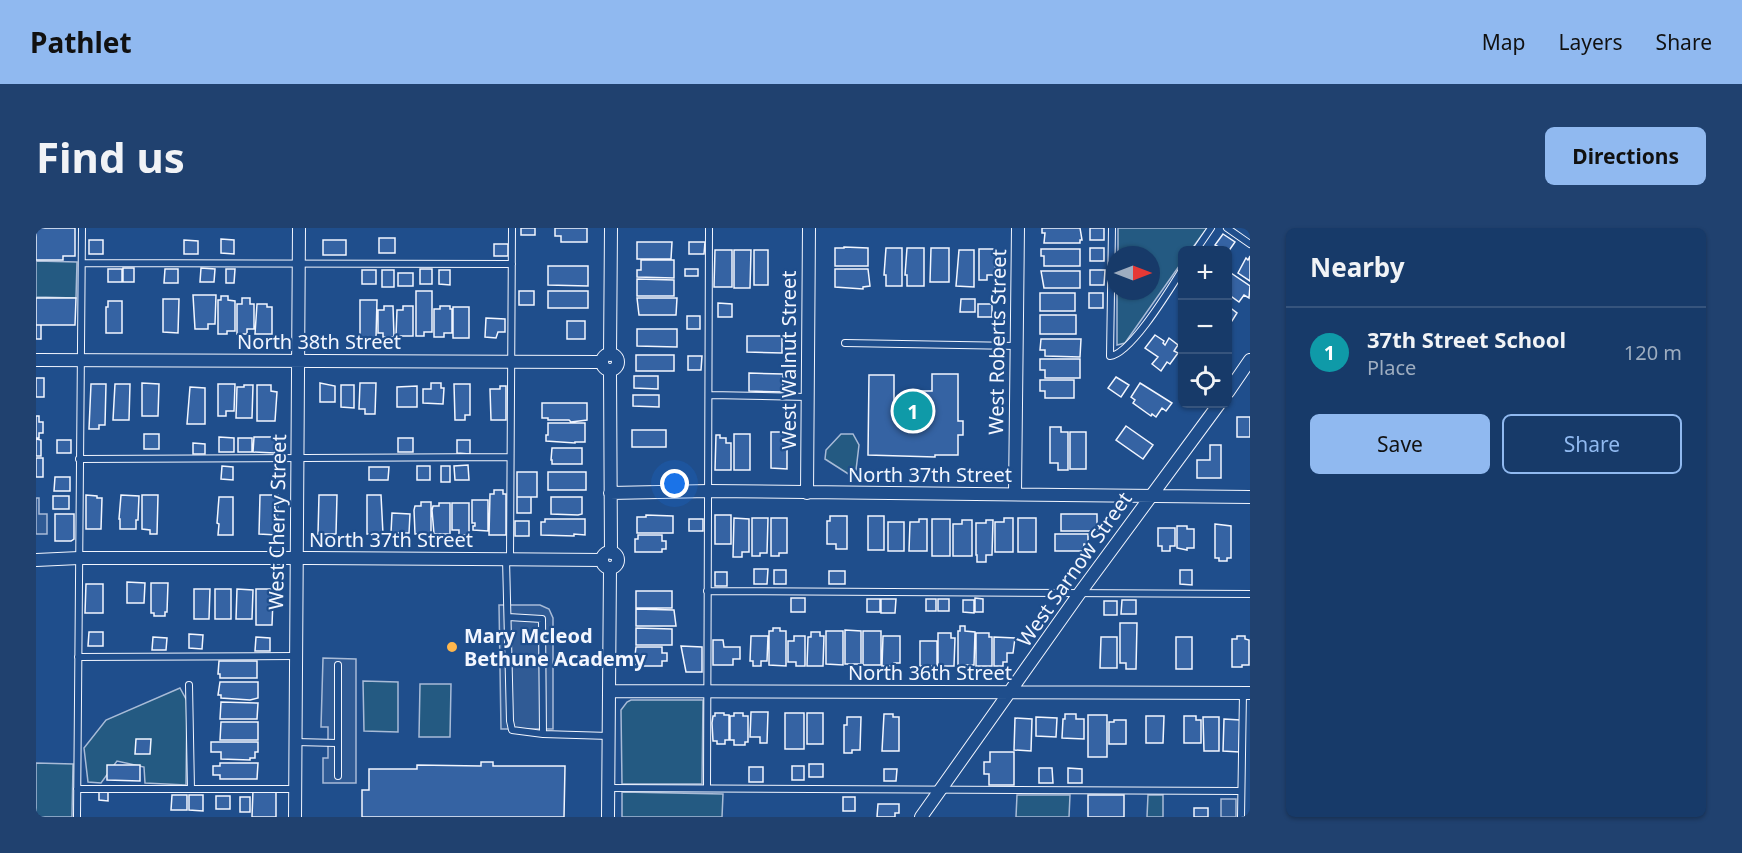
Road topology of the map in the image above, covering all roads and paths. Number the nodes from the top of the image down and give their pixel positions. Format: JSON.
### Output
{"nodes":[{"id":1,"x":82,"y":228,"type":"edge"},
{"id":2,"x":299,"y":228,"type":"edge"},
{"id":3,"x":512,"y":228,"type":"edge"},
{"id":4,"x":611,"y":228,"type":"edge"},
{"id":5,"x":709,"y":228,"type":"edge"},
{"id":6,"x":809,"y":228,"type":"edge"},
{"id":7,"x":1018,"y":228,"type":"edge"},
{"id":8,"x":1112,"y":228,"type":"edge"},
{"id":9,"x":1211,"y":228,"type":"edge"},
{"id":10,"x":1227,"y":228,"type":"edge"},
{"id":11,"x":1250,"y":244,"type":"edge"},
{"id":12,"x":1199,"y":246,"type":"edge"},
{"id":13,"x":82,"y":262,"type":"junction"},
{"id":14,"x":299,"y":262,"type":"junction"},
{"id":15,"x":512,"y":264,"type":"junction"},
{"id":16,"x":1178,"y":276,"type":"edge"},
{"id":17,"x":845,"y":343,"type":"dead end"},
{"id":18,"x":1017,"y":346,"type":"junction"},
{"id":19,"x":36,"y":360,"type":"edge"},
{"id":20,"x":1250,"y":360,"type":"edge"},
{"id":21,"x":80,"y":361,"type":"junction"},
{"id":22,"x":298,"y":361,"type":"junction"},
{"id":23,"x":511,"y":362,"type":"junction"},
{"id":24,"x":607,"y":362,"type":"junction"},
{"id":25,"x":1232,"y":385,"type":"edge"},
{"id":26,"x":709,"y":395,"type":"junction"},
{"id":27,"x":808,"y":397,"type":"junction"},
{"id":28,"x":1216,"y":408,"type":"edge"},
{"id":29,"x":510,"y":457,"type":"junction"},
{"id":30,"x":79,"y":459,"type":"junction"},
{"id":31,"x":297,"y":459,"type":"junction"},
{"id":32,"x":709,"y":491,"type":"junction"},
{"id":33,"x":610,"y":493,"type":"junction"},
{"id":34,"x":807,"y":493,"type":"junction"},
{"id":35,"x":1015,"y":493,"type":"junction"},
{"id":36,"x":1149,"y":497,"type":"junction"},
{"id":37,"x":1250,"y":497,"type":"edge"},
{"id":38,"x":79,"y":558,"type":"junction"},
{"id":39,"x":296,"y":558,"type":"junction"},
{"id":40,"x":508,"y":558,"type":"junction"},
{"id":41,"x":36,"y":560,"type":"edge"},
{"id":42,"x":608,"y":560,"type":"junction"},
{"id":43,"x":707,"y":591,"type":"junction"},
{"id":44,"x":1078,"y":594,"type":"junction"},
{"id":45,"x":1250,"y":594,"type":"edge"},
{"id":46,"x":507,"y":617,"type":"junction"},
{"id":47,"x":295,"y":656,"type":"junction"},
{"id":48,"x":78,"y":657,"type":"junction"},
{"id":49,"x":338,"y":664,"type":"dead end"},
{"id":50,"x":189,"y":685,"type":"dead end"},
{"id":51,"x":609,"y":690,"type":"junction"},
{"id":52,"x":706,"y":690,"type":"junction"},
{"id":53,"x":1011,"y":693,"type":"junction"},
{"id":54,"x":1247,"y":693,"type":"edge"},
{"id":55,"x":543,"y":734,"type":"junction"},
{"id":56,"x":609,"y":736,"type":"junction"},
{"id":57,"x":295,"y":742,"type":"junction"},
{"id":58,"x":337,"y":743,"type":"junction"},
{"id":59,"x":338,"y":776,"type":"dead end"},
{"id":60,"x":608,"y":788,"type":"junction"},
{"id":61,"x":707,"y":788,"type":"junction"},
{"id":62,"x":77,"y":789,"type":"junction"},
{"id":63,"x":191,"y":789,"type":"junction"},
{"id":64,"x":295,"y":789,"type":"junction"},
{"id":65,"x":940,"y":790,"type":"junction"},
{"id":66,"x":1241,"y":792,"type":"junction"},
{"id":67,"x":77,"y":817,"type":"edge"},
{"id":68,"x":295,"y":817,"type":"edge"},
{"id":69,"x":608,"y":817,"type":"edge"},
{"id":70,"x":921,"y":817,"type":"edge"},
{"id":71,"x":1241,"y":817,"type":"edge"}],
"edges":[{"from":1,"to":13,"type":"lane"},
{"from":2,"to":14,"type":"street","name":"West Cherry Street"},
{"from":3,"to":15,"type":"lane"},
{"from":4,"to":24,"type":"street"},
{"from":5,"to":26,"type":"lane"},
{"from":6,"to":27,"type":"street","name":"West Walnut Street"},
{"from":7,"to":18,"type":"street","name":"West Roberts Street"},
{"from":8,"to":16,"type":"lane"},
{"from":9,"to":12,"type":"lane"},
{"from":10,"to":11,"type":"lane"},
{"from":13,"to":14,"type":"lane"},
{"from":13,"to":21,"type":"lane"},
{"from":14,"to":15,"type":"lane"},
{"from":14,"to":22,"type":"street","name":"West Cherry Street"},
{"from":15,"to":23,"type":"lane"},
{"from":17,"to":18,"type":"lane"},
{"from":18,"to":35,"type":"street","name":"West Roberts Street"},
{"from":19,"to":21,"type":"street","name":"North 38th Street"},
{"from":20,"to":25,"type":"street"},
{"from":21,"to":22,"type":"street","name":"North 38th Street"},
{"from":21,"to":30,"type":"lane"},
{"from":22,"to":23,"type":"street","name":"North 38th Street"},
{"from":22,"to":31,"type":"street","name":"West Cherry Street"},
{"from":23,"to":24,"type":"street","name":"North 38th Street"},
{"from":23,"to":29,"type":"lane"},
{"from":24,"to":33,"type":"street"},
{"from":26,"to":27,"type":"lane"},
{"from":26,"to":32,"type":"lane"},
{"from":27,"to":34,"type":"street","name":"West Walnut Street"},
{"from":28,"to":36,"type":"street","name":"West Sarnow Street"},
{"from":29,"to":31,"type":"lane"},
{"from":29,"to":40,"type":"lane"},
{"from":30,"to":31,"type":"lane"},
{"from":30,"to":38,"type":"lane"},
{"from":31,"to":39,"type":"street","name":"West Cherry Street"},
{"from":32,"to":33,"type":"street","name":"North 37th Street"},
{"from":32,"to":34,"type":"street","name":"North 37th Street"},
{"from":32,"to":43,"type":"lane"},
{"from":33,"to":42,"type":"street"},
{"from":34,"to":35,"type":"street","name":"North 37th Street"},
{"from":35,"to":36,"type":"street","name":"North 37th Street"},
{"from":36,"to":37,"type":"street","name":"North 37th Street"},
{"from":36,"to":44,"type":"street","name":"West Sarnow Street"},
{"from":38,"to":39,"type":"street","name":"North 37th Street"},
{"from":38,"to":41,"type":"street","name":"North 37th Street"},
{"from":38,"to":48,"type":"lane"},
{"from":39,"to":40,"type":"street","name":"North 37th Street"},
{"from":39,"to":47,"type":"street","name":"West Cherry Street"},
{"from":40,"to":42,"type":"street","name":"North 37th Street"},
{"from":40,"to":46,"type":"lane"},
{"from":42,"to":51,"type":"street"},
{"from":43,"to":44,"type":"lane"},
{"from":43,"to":52,"type":"lane"},
{"from":44,"to":45,"type":"lane"},
{"from":44,"to":53,"type":"street","name":"West Sarnow Street"},
{"from":46,"to":55,"type":"lane"},
{"from":46,"to":55,"type":"lane"},
{"from":47,"to":48,"type":"lane"},
{"from":47,"to":57,"type":"street","name":"West Cherry Street"},
{"from":48,"to":62,"type":"lane"},
{"from":49,"to":58,"type":"lane"},
{"from":50,"to":63,"type":"lane"},
{"from":51,"to":52,"type":"street","name":"North 36th Street"},
{"from":51,"to":56,"type":"street"},
{"from":52,"to":53,"type":"street","name":"North 36th Street"},
{"from":52,"to":61,"type":"lane"},
{"from":53,"to":54,"type":"street","name":"North 36th Street"},
{"from":53,"to":65,"type":"street","name":"West Sarnow Street"},
{"from":54,"to":66,"type":"lane"},
{"from":55,"to":56,"type":"lane"},
{"from":56,"to":60,"type":"street"},
{"from":57,"to":58,"type":"lane"},
{"from":57,"to":64,"type":"street","name":"West Cherry Street"},
{"from":58,"to":59,"type":"lane"},
{"from":60,"to":61,"type":"lane"},
{"from":60,"to":69,"type":"street"},
{"from":61,"to":65,"type":"lane"},
{"from":62,"to":63,"type":"lane"},
{"from":62,"to":67,"type":"lane"},
{"from":63,"to":64,"type":"lane"},
{"from":64,"to":68,"type":"street","name":"West Cherry Street"},
{"from":65,"to":66,"type":"lane"},
{"from":65,"to":70,"type":"street","name":"West Sarnow Street"},
{"from":66,"to":71,"type":"lane"}]}
